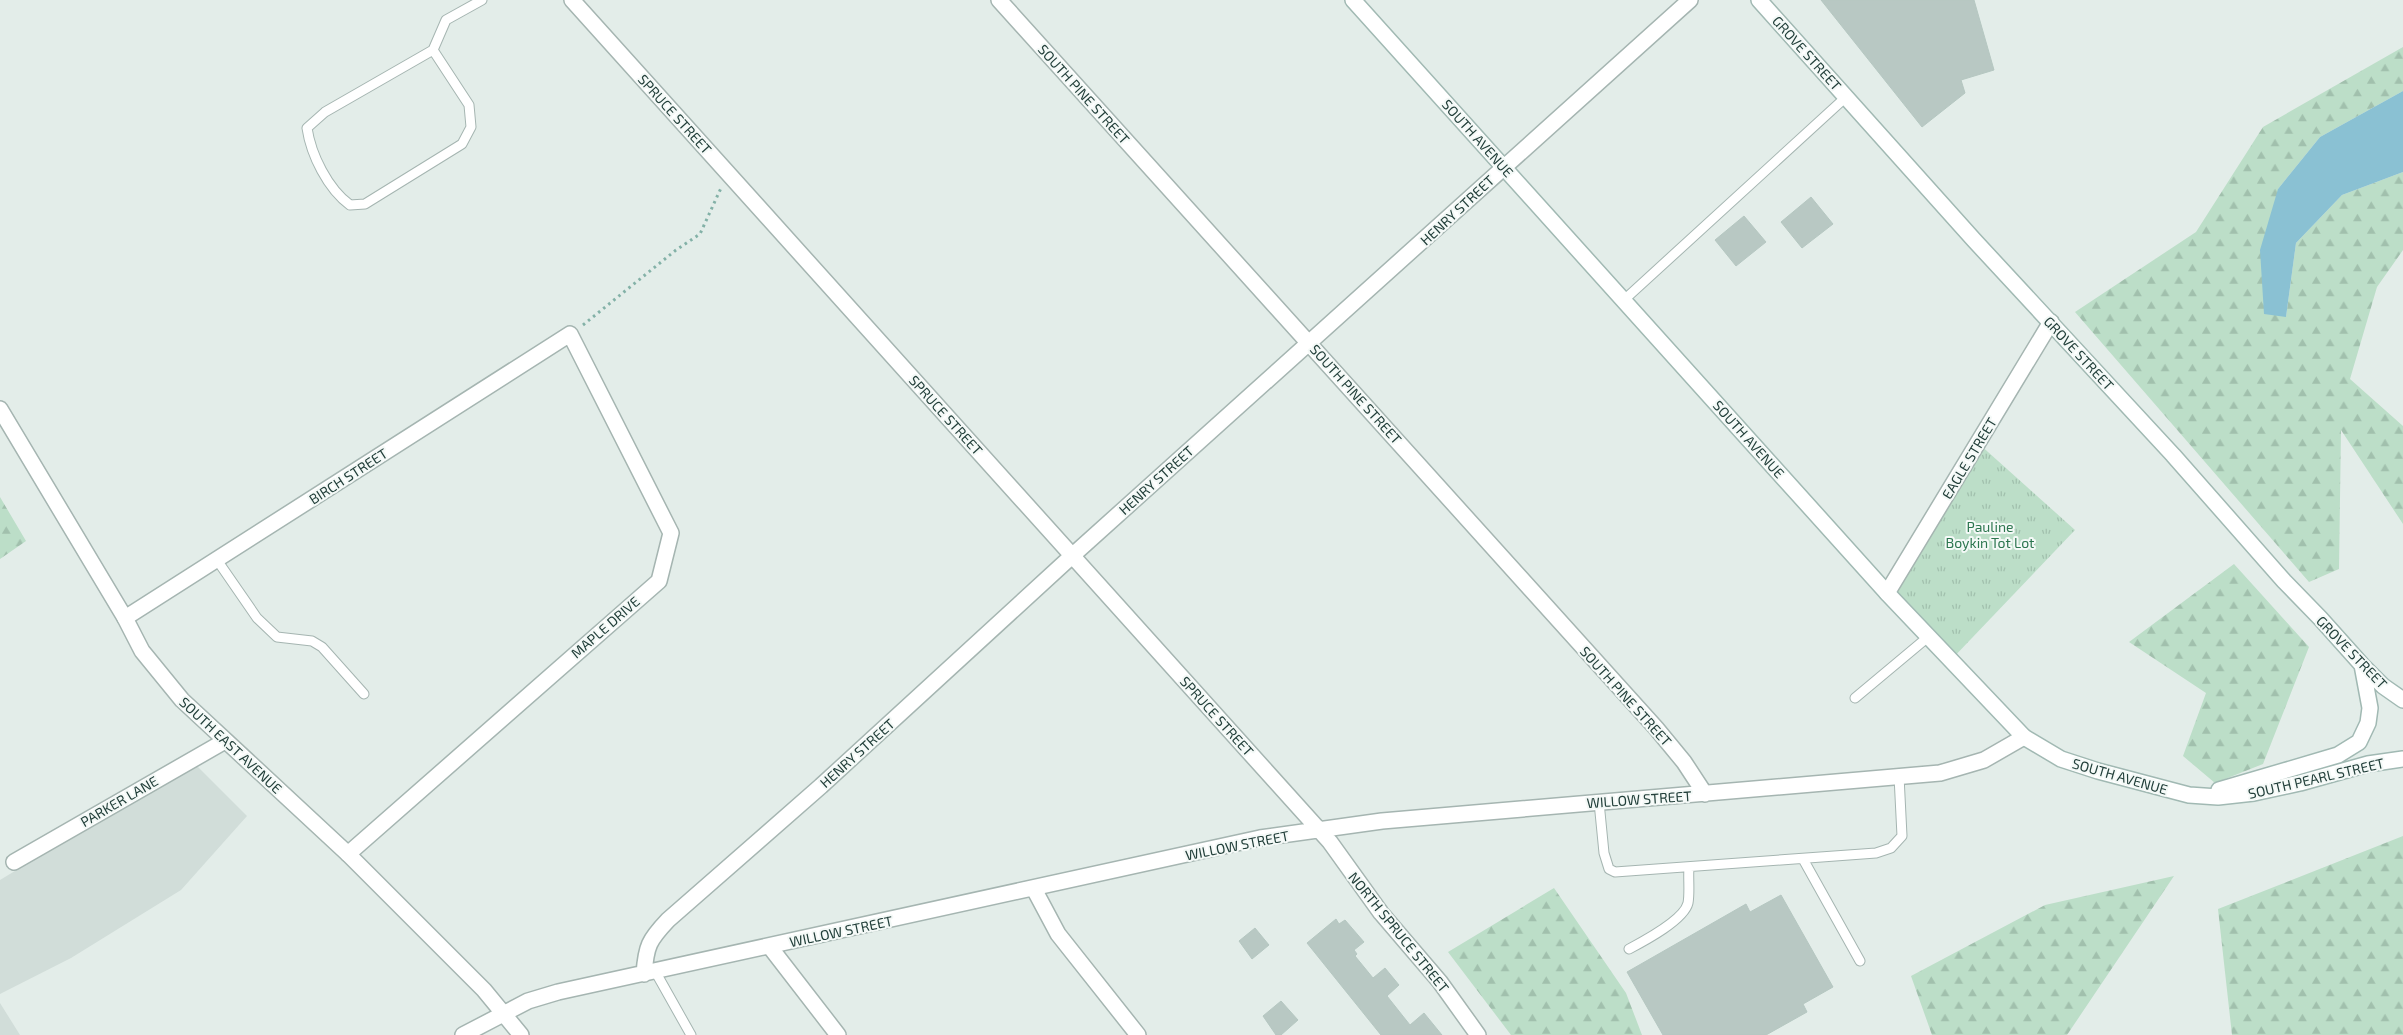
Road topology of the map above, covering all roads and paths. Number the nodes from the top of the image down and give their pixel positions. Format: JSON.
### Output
{"nodes":[{"id":1,"x":482,"y":0,"type":"edge"},
{"id":2,"x":572,"y":0,"type":"edge"},
{"id":3,"x":999,"y":0,"type":"edge"},
{"id":4,"x":1353,"y":0,"type":"edge"},
{"id":5,"x":1690,"y":0,"type":"edge"},
{"id":6,"x":1759,"y":0,"type":"edge"},
{"id":7,"x":433,"y":50,"type":"junction"},
{"id":8,"x":1846,"y":97,"type":"junction"},
{"id":9,"x":1504,"y":166,"type":"junction"},
{"id":10,"x":728,"y":172,"type":"junction"},
{"id":11,"x":1624,"y":300,"type":"junction"},
{"id":12,"x":2051,"y":322,"type":"junction"},
{"id":13,"x":570,"y":334,"type":"junction"},
{"id":14,"x":1310,"y":343,"type":"junction"},
{"id":15,"x":0,"y":409,"type":"edge"},
{"id":16,"x":1072,"y":555,"type":"junction"},
{"id":17,"x":217,"y":560,"type":"junction"},
{"id":18,"x":1887,"y":593,"type":"junction"},
{"id":19,"x":125,"y":618,"type":"junction"},
{"id":20,"x":1928,"y":637,"type":"junction"},
{"id":21,"x":2362,"y":665,"type":"junction"},
{"id":22,"x":364,"y":694,"type":"dead end"},
{"id":23,"x":1855,"y":698,"type":"dead end"},
{"id":24,"x":2403,"y":700,"type":"edge"},
{"id":25,"x":2024,"y":737,"type":"junction"},
{"id":26,"x":225,"y":741,"type":"junction"},
{"id":27,"x":2403,"y":759,"type":"edge"},
{"id":28,"x":1899,"y":776,"type":"junction"},
{"id":29,"x":1705,"y":794,"type":"junction"},
{"id":30,"x":2198,"y":796,"type":"junction"},
{"id":31,"x":1599,"y":802,"type":"junction"},
{"id":32,"x":1319,"y":830,"type":"junction"},
{"id":33,"x":348,"y":854,"type":"junction"},
{"id":34,"x":1803,"y":859,"type":"junction"},
{"id":35,"x":14,"y":862,"type":"dead end"},
{"id":36,"x":1689,"y":867,"type":"junction"},
{"id":37,"x":1034,"y":889,"type":"junction"},
{"id":38,"x":770,"y":946,"type":"junction"},
{"id":39,"x":1629,"y":949,"type":"dead end"},
{"id":40,"x":1860,"y":961,"type":"dead end"},
{"id":41,"x":650,"y":972,"type":"junction"},
{"id":42,"x":504,"y":1013,"type":"junction"},
{"id":43,"x":463,"y":1035,"type":"edge"},
{"id":44,"x":521,"y":1035,"type":"edge"},
{"id":45,"x":691,"y":1035,"type":"edge"},
{"id":46,"x":838,"y":1035,"type":"edge"},
{"id":47,"x":1138,"y":1035,"type":"edge"},
{"id":48,"x":1478,"y":1035,"type":"edge"}],
"edges":[{"from":1,"to":7,"type":"lane"},
{"from":2,"to":10,"type":"street","name":"SPRUCE STREET"},
{"from":3,"to":14,"type":"street","name":"SOUTH PINE STREET"},
{"from":4,"to":9,"type":"street","name":"SOUTH AVENUE"},
{"from":5,"to":9,"type":"street","name":"HENRY STREET"},
{"from":6,"to":8,"type":"street","name":"GROVE STREET"},
{"from":7,"to":7,"type":"lane"},
{"from":8,"to":11,"type":"lane"},
{"from":8,"to":12,"type":"street","name":"GROVE STREET"},
{"from":9,"to":11,"type":"street","name":"SOUTH AVENUE"},
{"from":9,"to":14,"type":"street","name":"HENRY STREET"},
{"from":10,"to":13,"type":"path"},
{"from":10,"to":16,"type":"street","name":"SPRUCE STREET"},
{"from":11,"to":18,"type":"street","name":"SOUTH AVENUE"},
{"from":12,"to":18,"type":"street","name":"EAGLE STREET"},
{"from":12,"to":21,"type":"street","name":"GROVE STREET"},
{"from":13,"to":17,"type":"street","name":"BIRCH STREET"},
{"from":13,"to":33,"type":"street","name":"MAPLE DRIVE"},
{"from":14,"to":16,"type":"street","name":"HENRY STREET"},
{"from":14,"to":29,"type":"street","name":"SOUTH PINE STREET"},
{"from":15,"to":19,"type":"street","name":"SOUTH EAST AVENUE"},
{"from":16,"to":32,"type":"street","name":"SPRUCE STREET"},
{"from":16,"to":41,"type":"street","name":"HENRY STREET"},
{"from":17,"to":19,"type":"street","name":"BIRCH STREET"},
{"from":17,"to":22,"type":"lane"},
{"from":18,"to":20,"type":"street","name":"SOUTH AVENUE"},
{"from":19,"to":26,"type":"street","name":"SOUTH EAST AVENUE"},
{"from":20,"to":23,"type":"lane"},
{"from":20,"to":25,"type":"street","name":"SOUTH AVENUE"},
{"from":21,"to":24,"type":"street","name":"GROVE STREET"},
{"from":21,"to":30,"type":"street"},
{"from":25,"to":28,"type":"street","name":"WILLOW STREET"},
{"from":25,"to":30,"type":"street","name":"SOUTH AVENUE"},
{"from":26,"to":33,"type":"street","name":"SOUTH EAST AVENUE"},
{"from":26,"to":35,"type":"street","name":"PARKER LANE"},
{"from":27,"to":30,"type":"street","name":"SOUTH PEARL STREET"},
{"from":28,"to":29,"type":"street","name":"WILLOW STREET"},
{"from":28,"to":34,"type":"lane"},
{"from":29,"to":31,"type":"street","name":"WILLOW STREET"},
{"from":31,"to":32,"type":"street","name":"WILLOW STREET"},
{"from":31,"to":36,"type":"lane"},
{"from":32,"to":37,"type":"street","name":"WILLOW STREET"},
{"from":32,"to":48,"type":"street","name":"NORTH SPRUCE STREET"},
{"from":33,"to":42,"type":"street","name":"SOUTH EAST AVENUE"},
{"from":34,"to":36,"type":"lane"},
{"from":34,"to":40,"type":"lane"},
{"from":36,"to":39,"type":"lane"},
{"from":37,"to":38,"type":"street","name":"WILLOW STREET"},
{"from":37,"to":47,"type":"street"},
{"from":38,"to":41,"type":"street","name":"WILLOW STREET"},
{"from":38,"to":46,"type":"street"},
{"from":41,"to":42,"type":"street","name":"WILLOW STREET"},
{"from":41,"to":45,"type":"lane"},
{"from":42,"to":43,"type":"street","name":"WILLOW STREET"},
{"from":42,"to":44,"type":"street","name":"SOUTH EAST AVENUE"}]}
